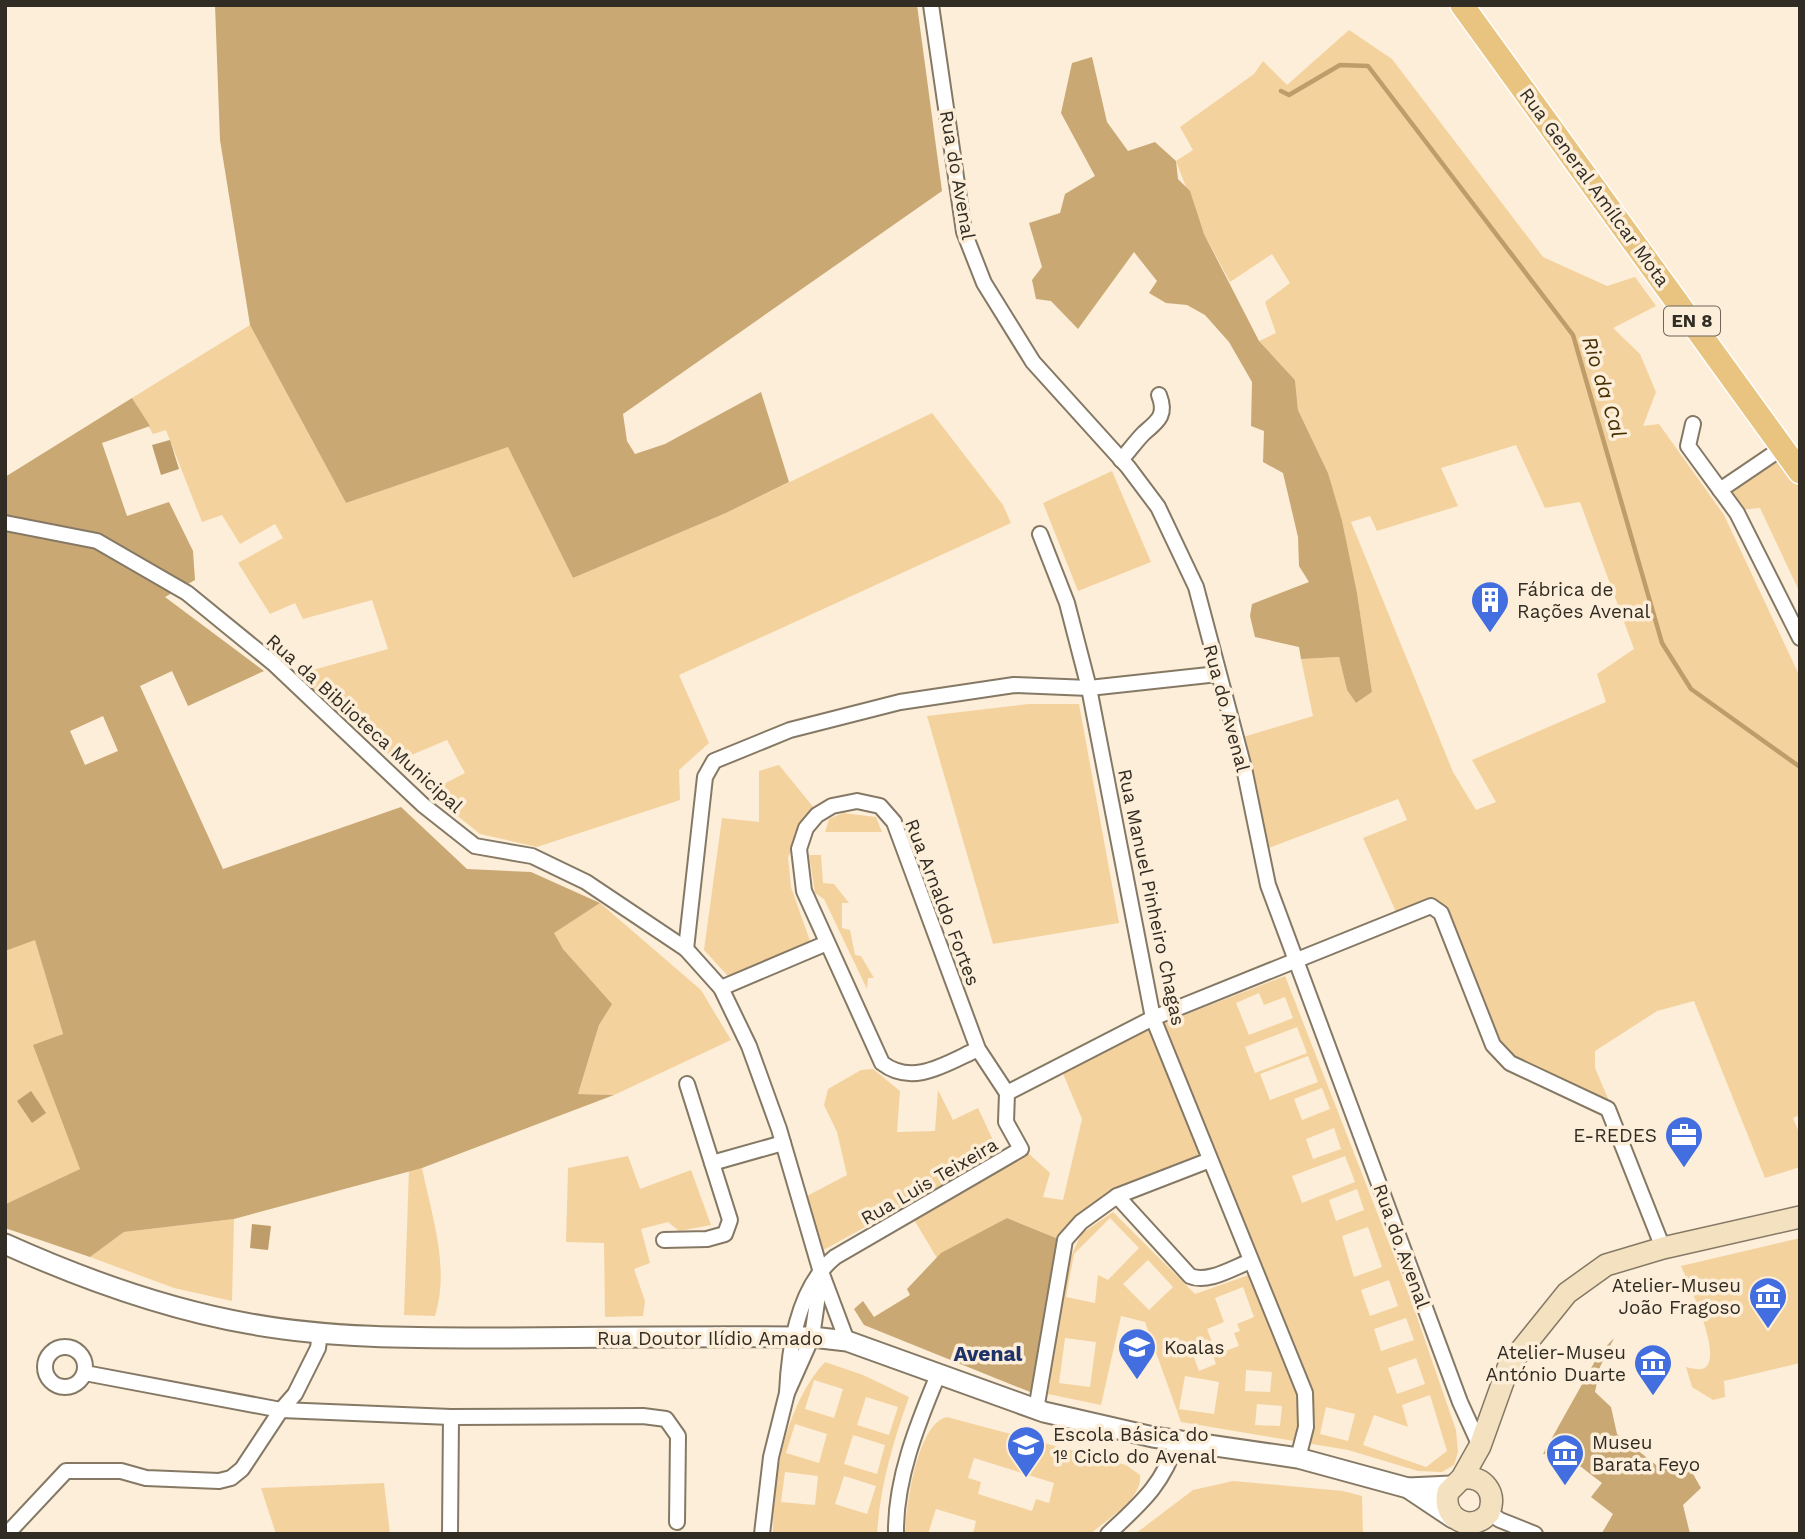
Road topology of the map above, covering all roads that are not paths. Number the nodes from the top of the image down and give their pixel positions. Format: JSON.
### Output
{"nodes":[{"id":1,"x":931,"y":5,"type":"edge"},
{"id":2,"x":1462,"y":5,"type":"edge"},
{"id":3,"x":1159,"y":395,"type":"dead end"},
{"id":4,"x":1693,"y":425,"type":"dead end"},
{"id":5,"x":1782,"y":448,"type":"junction"},
{"id":6,"x":1121,"y":460,"type":"junction"},
{"id":7,"x":1800,"y":472,"type":"edge"},
{"id":8,"x":1720,"y":490,"type":"junction"},
{"id":9,"x":5,"y":523,"type":"edge"},
{"id":10,"x":1041,"y":534,"type":"dead end"},
{"id":11,"x":1800,"y":638,"type":"edge"},
{"id":12,"x":1218,"y":674,"type":"junction"},
{"id":13,"x":1089,"y":688,"type":"junction"},
{"id":14,"x":827,"y":943,"type":"junction"},
{"id":15,"x":686,"y":949,"type":"junction"},
{"id":16,"x":1297,"y":961,"type":"junction"},
{"id":17,"x":721,"y":988,"type":"junction"},
{"id":18,"x":1153,"y":1018,"type":"junction"},
{"id":19,"x":978,"y":1049,"type":"junction"},
{"id":20,"x":687,"y":1084,"type":"dead end"},
{"id":21,"x":1007,"y":1093,"type":"junction"},
{"id":22,"x":783,"y":1143,"type":"junction"},
{"id":23,"x":1210,"y":1160,"type":"junction"},
{"id":24,"x":712,"y":1163,"type":"junction"},
{"id":25,"x":1117,"y":1196,"type":"junction"},
{"id":26,"x":1800,"y":1217,"type":"edge"},
{"id":27,"x":664,"y":1240,"type":"dead end"},
{"id":28,"x":5,"y":1244,"type":"edge"},
{"id":29,"x":1663,"y":1248,"type":"junction"},
{"id":30,"x":1251,"y":1261,"type":"junction"},
{"id":31,"x":820,"y":1269,"type":"junction"},
{"id":32,"x":320,"y":1333,"type":"junction"},
{"id":33,"x":803,"y":1337,"type":"junction"},
{"id":34,"x":847,"y":1342,"type":"junction"},
{"id":35,"x":85,"y":1373,"type":"dead end"},
{"id":36,"x":938,"y":1375,"type":"junction"},
{"id":37,"x":281,"y":1409,"type":"junction"},
{"id":38,"x":1036,"y":1410,"type":"junction"},
{"id":39,"x":451,"y":1417,"type":"junction"},
{"id":40,"x":1177,"y":1441,"type":"junction"},
{"id":41,"x":1479,"y":1446,"type":"junction"},
{"id":42,"x":1298,"y":1458,"type":"junction"},
{"id":43,"x":1457,"y":1482,"type":"junction"},
{"id":44,"x":1485,"y":1483,"type":"junction"},
{"id":45,"x":1408,"y":1488,"type":"junction"},
{"id":46,"x":677,"y":1522,"type":"dead end"},
{"id":47,"x":1474,"y":1523,"type":"edge"},
{"id":48,"x":7,"y":1534,"type":"edge"},
{"id":49,"x":450,"y":1534,"type":"edge"},
{"id":50,"x":762,"y":1534,"type":"edge"},
{"id":51,"x":896,"y":1534,"type":"edge"},
{"id":52,"x":1108,"y":1534,"type":"edge"},
{"id":53,"x":1535,"y":1534,"type":"edge"}],
"edges":[{"from":1,"to":6,"type":"street","name":"Rua do Avenal"},
{"from":2,"to":5,"type":"main road","name":"Rua General Amílcar Mota","number":"EN 8"},
{"from":3,"to":6,"type":"street"},
{"from":4,"to":8,"type":"street"},
{"from":5,"to":7,"type":"main road","name":"Rua General Amílcar Mota","number":"EN 8"},
{"from":5,"to":8,"type":"street"},
{"from":6,"to":12,"type":"street","name":"Rua do Avenal"},
{"from":8,"to":11,"type":"street"},
{"from":9,"to":15,"type":"street","name":"Rua da Biblioteca Municipal"},
{"from":10,"to":13,"type":"street","name":"Rua Manuel Pinheiro Chagas"},
{"from":12,"to":13,"type":"street"},
{"from":12,"to":16,"type":"street","name":"Rua do Avenal"},
{"from":13,"to":15,"type":"street"},
{"from":13,"to":18,"type":"street","name":"Rua Manuel Pinheiro Chagas"},
{"from":14,"to":17,"type":"street"},
{"from":14,"to":19,"type":"street","name":"Rua Arnaldo Fortes"},
{"from":14,"to":19,"type":"street","name":"Rua Arnaldo Fortes"},
{"from":15,"to":17,"type":"street","name":"Rua da Biblioteca Municipal"},
{"from":16,"to":18,"type":"street"},
{"from":16,"to":29,"type":"street"},
{"from":16,"to":41,"type":"street","name":"Rua do Avenal"},
{"from":17,"to":22,"type":"street","name":"Rua da Biblioteca Municipal"},
{"from":18,"to":21,"type":"street"},
{"from":18,"to":23,"type":"street","name":"Rua Manuel Pinheiro Chagas"},
{"from":19,"to":21,"type":"street","name":"Rua Arnaldo Fortes"},
{"from":20,"to":24,"type":"street"},
{"from":21,"to":31,"type":"street","name":"Rua Luis Teixeira"},
{"from":22,"to":24,"type":"street"},
{"from":22,"to":31,"type":"street","name":"Rua da Biblioteca Municipal"},
{"from":23,"to":25,"type":"street"},
{"from":23,"to":30,"type":"street","name":"Rua Manuel Pinheiro Chagas"},
{"from":24,"to":27,"type":"street"},
{"from":25,"to":30,"type":"street"},
{"from":25,"to":38,"type":"street"},
{"from":26,"to":29,"type":"main road"},
{"from":28,"to":32,"type":"street","name":"Rua Doutor Ilídio Amado"},
{"from":29,"to":41,"type":"main road"},
{"from":30,"to":42,"type":"street","name":"Rua Manuel Pinheiro Chagas"},
{"from":31,"to":33,"type":"street"},
{"from":31,"to":34,"type":"street","name":"Rua da Biblioteca Municipal"},
{"from":32,"to":33,"type":"street","name":"Rua Doutor Ilídio Amado"},
{"from":32,"to":37,"type":"street"},
{"from":33,"to":34,"type":"street","name":"Rua Doutor Ilídio Amado"},
{"from":33,"to":50,"type":"street"},
{"from":34,"to":36,"type":"street","name":"Rua Doutor Ilídio Amado"},
{"from":35,"to":37,"type":"street"},
{"from":36,"to":38,"type":"street","name":"Rua Doutor Ilídio Amado"},
{"from":36,"to":51,"type":"street"},
{"from":37,"to":39,"type":"street"},
{"from":37,"to":48,"type":"street"},
{"from":38,"to":40,"type":"street","name":"Rua Doutor Ilídio Amado"},
{"from":39,"to":46,"type":"street"},
{"from":39,"to":49,"type":"street"},
{"from":40,"to":42,"type":"street","name":"Rua Doutor Ilídio Amado"},
{"from":40,"to":52,"type":"street"},
{"from":41,"to":43,"type":"main road"},
{"from":41,"to":44,"type":"main road","name":"Rua do Avenal"},
{"from":42,"to":45,"type":"street","name":"Rua Doutor Ilídio Amado"},
{"from":43,"to":44,"type":"main road"},
{"from":43,"to":45,"type":"street"},
{"from":43,"to":47,"type":"main road"},
{"from":44,"to":47,"type":"main road","name":"Rua do Avenal"},
{"from":45,"to":47,"type":"street"},
{"from":47,"to":53,"type":"street"}]}
